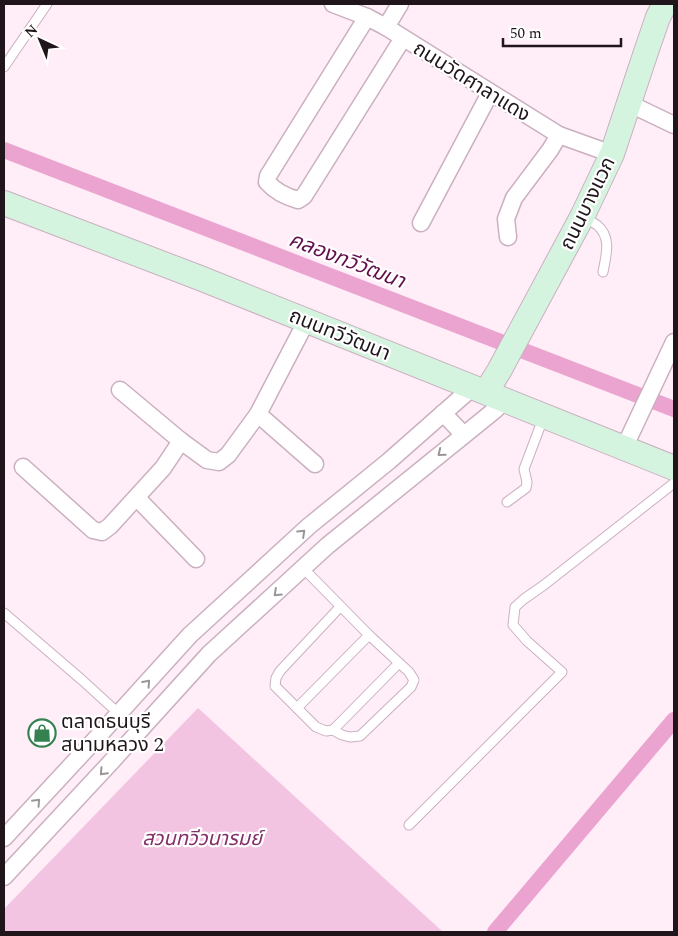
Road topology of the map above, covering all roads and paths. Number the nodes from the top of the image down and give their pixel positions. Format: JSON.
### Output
{"nodes":[{"id":1,"x":47,"y":4,"type":"edge"},
{"id":2,"x":333,"y":4,"type":"edge"},
{"id":3,"x":400,"y":4,"type":"edge"},
{"id":4,"x":665,"y":4,"type":"edge"},
{"id":5,"x":366,"y":17,"type":"junction"},
{"id":6,"x":386,"y":27,"type":"junction"},
{"id":7,"x":402,"y":38,"type":"junction"},
{"id":8,"x":4,"y":67,"type":"edge"},
{"id":9,"x":490,"y":93,"type":"junction"},
{"id":10,"x":628,"y":104,"type":"junction"},
{"id":11,"x":674,"y":125,"type":"edge"},
{"id":12,"x":559,"y":135,"type":"junction"},
{"id":13,"x":612,"y":154,"type":"junction"},
{"id":14,"x":4,"y":202,"type":"edge"},
{"id":15,"x":582,"y":218,"type":"junction"},
{"id":16,"x":421,"y":223,"type":"dead end"},
{"id":17,"x":508,"y":237,"type":"dead end"},
{"id":18,"x":603,"y":272,"type":"dead end"},
{"id":19,"x":307,"y":320,"type":"junction"},
{"id":20,"x":674,"y":342,"type":"edge"},
{"id":21,"x":120,"y":390,"type":"dead end"},
{"id":22,"x":488,"y":393,"type":"junction"},
{"id":23,"x":443,"y":413,"type":"junction"},
{"id":24,"x":258,"y":414,"type":"junction"},
{"id":25,"x":544,"y":416,"type":"junction"},
{"id":26,"x":464,"y":435,"type":"junction"},
{"id":27,"x":181,"y":441,"type":"junction"},
{"id":28,"x":624,"y":448,"type":"junction"},
{"id":29,"x":315,"y":464,"type":"dead end"},
{"id":30,"x":23,"y":467,"type":"dead end"},
{"id":31,"x":674,"y":468,"type":"edge"},
{"id":32,"x":674,"y":483,"type":"edge"},
{"id":33,"x":137,"y":498,"type":"junction"},
{"id":34,"x":508,"y":502,"type":"dead end"},
{"id":35,"x":196,"y":559,"type":"dead end"},
{"id":36,"x":303,"y":568,"type":"junction"},
{"id":37,"x":340,"y":606,"type":"junction"},
{"id":38,"x":4,"y":613,"type":"edge"},
{"id":39,"x":369,"y":635,"type":"junction"},
{"id":40,"x":399,"y":663,"type":"junction"},
{"id":41,"x":297,"y":708,"type":"junction"},
{"id":42,"x":118,"y":714,"type":"junction"},
{"id":43,"x":333,"y":730,"type":"junction"},
{"id":44,"x":138,"y":732,"type":"junction"},
{"id":45,"x":409,"y":825,"type":"dead end"},
{"id":46,"x":4,"y":838,"type":"edge"},
{"id":47,"x":4,"y":877,"type":"edge"}],
"edges":[{"from":1,"to":8,"type":"lane"},
{"from":2,"to":5,"type":"street","name":"ถนนวัดศาลาแดง"},
{"from":3,"to":6,"type":"street"},
{"from":4,"to":10,"type":"main road","name":"ถนนบางแวก"},
{"from":5,"to":6,"type":"street","name":"ถนนวัดศาลาแดง"},
{"from":5,"to":7,"type":"street"},
{"from":6,"to":7,"type":"street","name":"ถนนวัดศาลาแดง"},
{"from":7,"to":9,"type":"street","name":"ถนนวัดศาลาแดง"},
{"from":9,"to":12,"type":"street","name":"ถนนวัดศาลาแดง"},
{"from":9,"to":16,"type":"street"},
{"from":10,"to":11,"type":"street"},
{"from":10,"to":13,"type":"main road","name":"ถนนบางแวก"},
{"from":12,"to":13,"type":"street","name":"ถนนวัดศาลาแดง"},
{"from":12,"to":17,"type":"street"},
{"from":13,"to":15,"type":"main road","name":"ถนนบางแวก"},
{"from":14,"to":19,"type":"main road","name":"ถนนทวีวัฒนา"},
{"from":15,"to":18,"type":"lane"},
{"from":15,"to":22,"type":"main road","name":"ถนนบางแวก"},
{"from":19,"to":22,"type":"main road","name":"ถนนทวีวัฒนา"},
{"from":19,"to":24,"type":"street"},
{"from":20,"to":28,"type":"street"},
{"from":21,"to":27,"type":"street"},
{"from":22,"to":23,"type":"street"},
{"from":22,"to":25,"type":"main road","name":"ถนนทวีวัฒนา"},
{"from":22,"to":26,"type":"street"},
{"from":23,"to":26,"type":"street"},
{"from":42,"to":23,"type":"street","one_way":true},
{"from":24,"to":27,"type":"street"},
{"from":24,"to":29,"type":"street"},
{"from":25,"to":28,"type":"main road","name":"ถนนทวีวัฒนา"},
{"from":25,"to":34,"type":"lane"},
{"from":26,"to":36,"type":"street","one_way":true},
{"from":27,"to":33,"type":"street"},
{"from":28,"to":31,"type":"main road","name":"ถนนทวีวัฒนา"},
{"from":30,"to":33,"type":"street"},
{"from":32,"to":45,"type":"lane"},
{"from":33,"to":35,"type":"street"},
{"from":36,"to":37,"type":"lane"},
{"from":36,"to":44,"type":"street","one_way":true},
{"from":37,"to":39,"type":"lane"},
{"from":37,"to":41,"type":"lane"},
{"from":38,"to":42,"type":"lane"},
{"from":39,"to":40,"type":"lane"},
{"from":39,"to":41,"type":"lane"},
{"from":40,"to":43,"type":"lane"},
{"from":40,"to":43,"type":"lane"},
{"from":41,"to":43,"type":"lane"},
{"from":42,"to":44,"type":"lane"},
{"from":46,"to":42,"type":"street","one_way":true},
{"from":44,"to":47,"type":"street","one_way":true}]}
